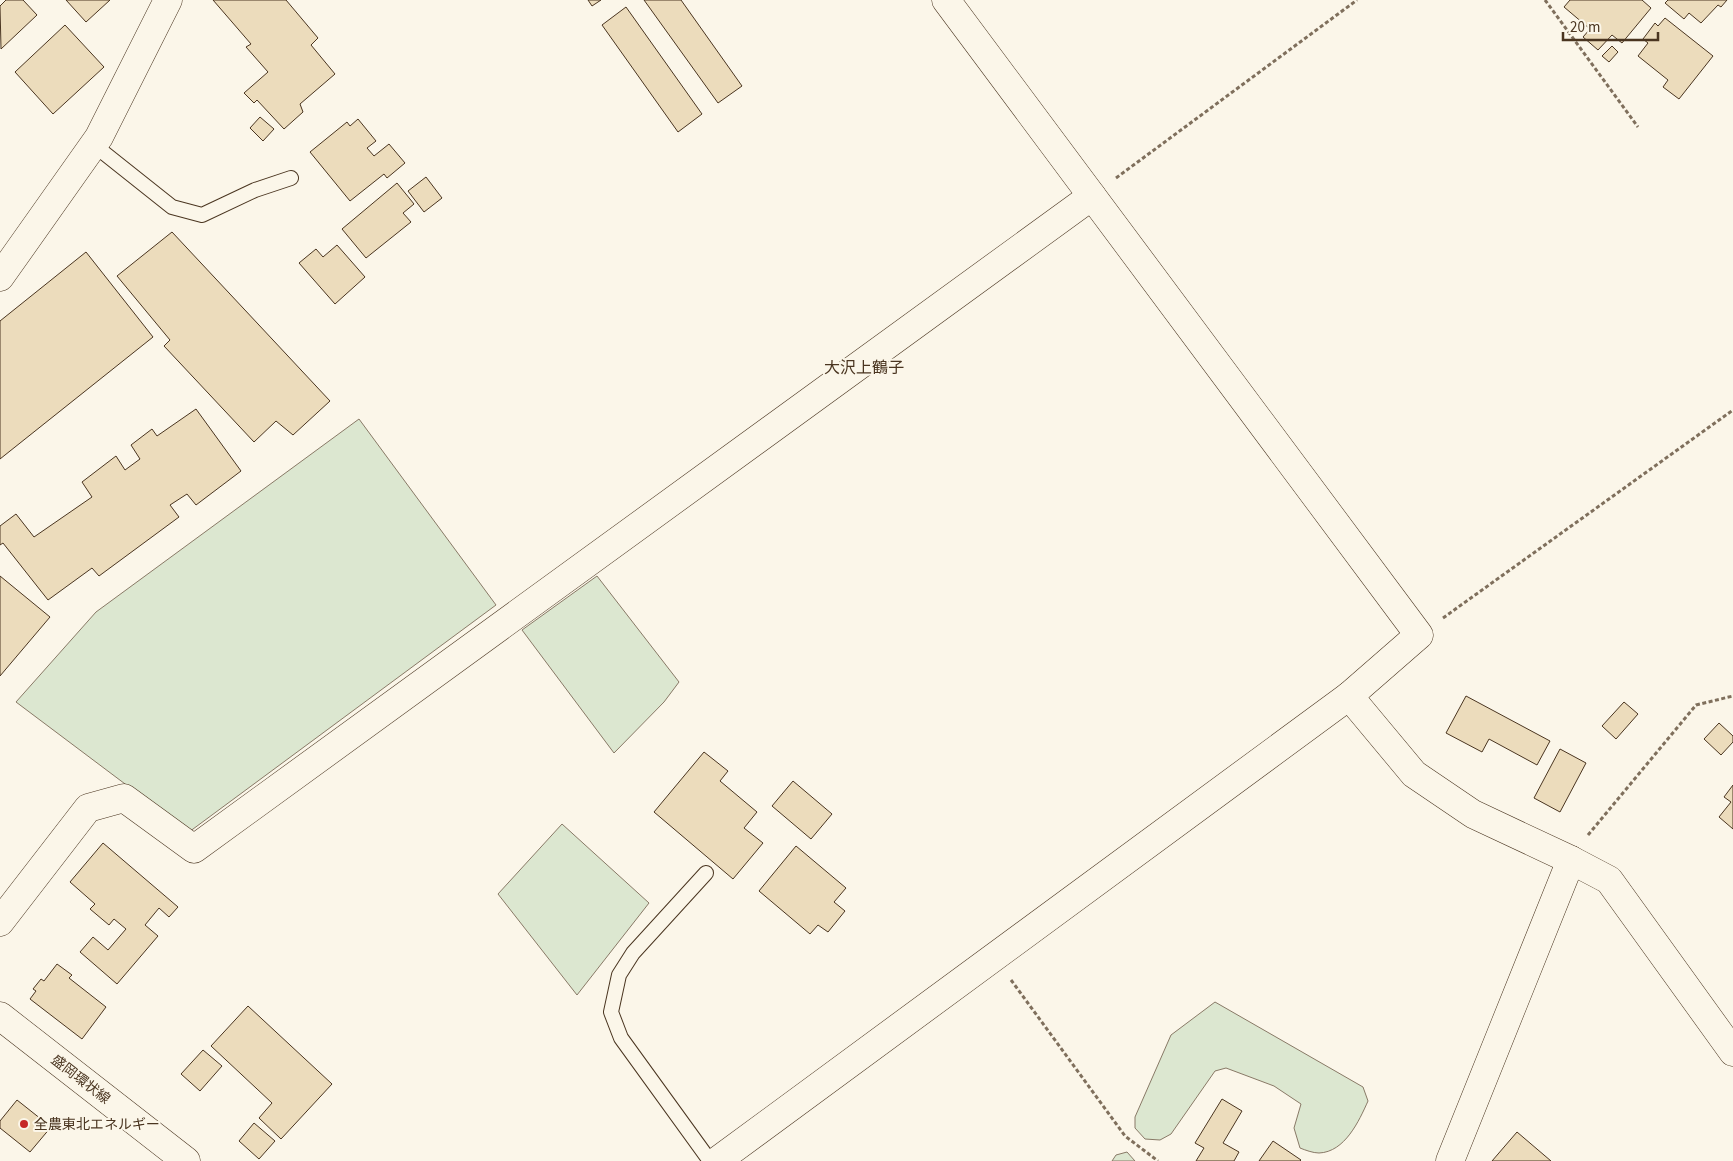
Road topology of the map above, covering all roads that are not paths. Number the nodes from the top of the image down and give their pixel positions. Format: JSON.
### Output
{"nodes":[{"id":1,"x":168,"y":0,"type":"edge"},
{"id":2,"x":946,"y":0,"type":"edge"},
{"id":3,"x":94,"y":145,"type":"junction"},
{"id":4,"x":291,"y":178,"type":"dead end"},
{"id":5,"x":1092,"y":196,"type":"junction"},
{"id":6,"x":0,"y":277,"type":"edge"},
{"id":7,"x":1350,"y":696,"type":"junction"},
{"id":8,"x":1571,"y":860,"type":"junction"},
{"id":9,"x":706,"y":873,"type":"dead end"},
{"id":10,"x":0,"y":922,"type":"edge"},
{"id":11,"x":0,"y":1016,"type":"edge"},
{"id":12,"x":1733,"y":1052,"type":"edge"},
{"id":13,"x":186,"y":1161,"type":"edge"},
{"id":14,"x":710,"y":1161,"type":"edge"},
{"id":15,"x":717,"y":1161,"type":"edge"},
{"id":16,"x":1450,"y":1161,"type":"edge"}],
"edges":[{"from":1,"to":3,"type":"street"},
{"from":2,"to":5,"type":"street"},
{"from":3,"to":4,"type":"lane"},
{"from":3,"to":6,"type":"street"},
{"from":5,"to":7,"type":"street"},
{"from":5,"to":10,"type":"street"},
{"from":7,"to":8,"type":"street"},
{"from":7,"to":15,"type":"street"},
{"from":8,"to":12,"type":"street"},
{"from":8,"to":16,"type":"street"},
{"from":9,"to":14,"type":"lane"},
{"from":11,"to":13,"type":"street","name":"盛岡環状線"}]}
